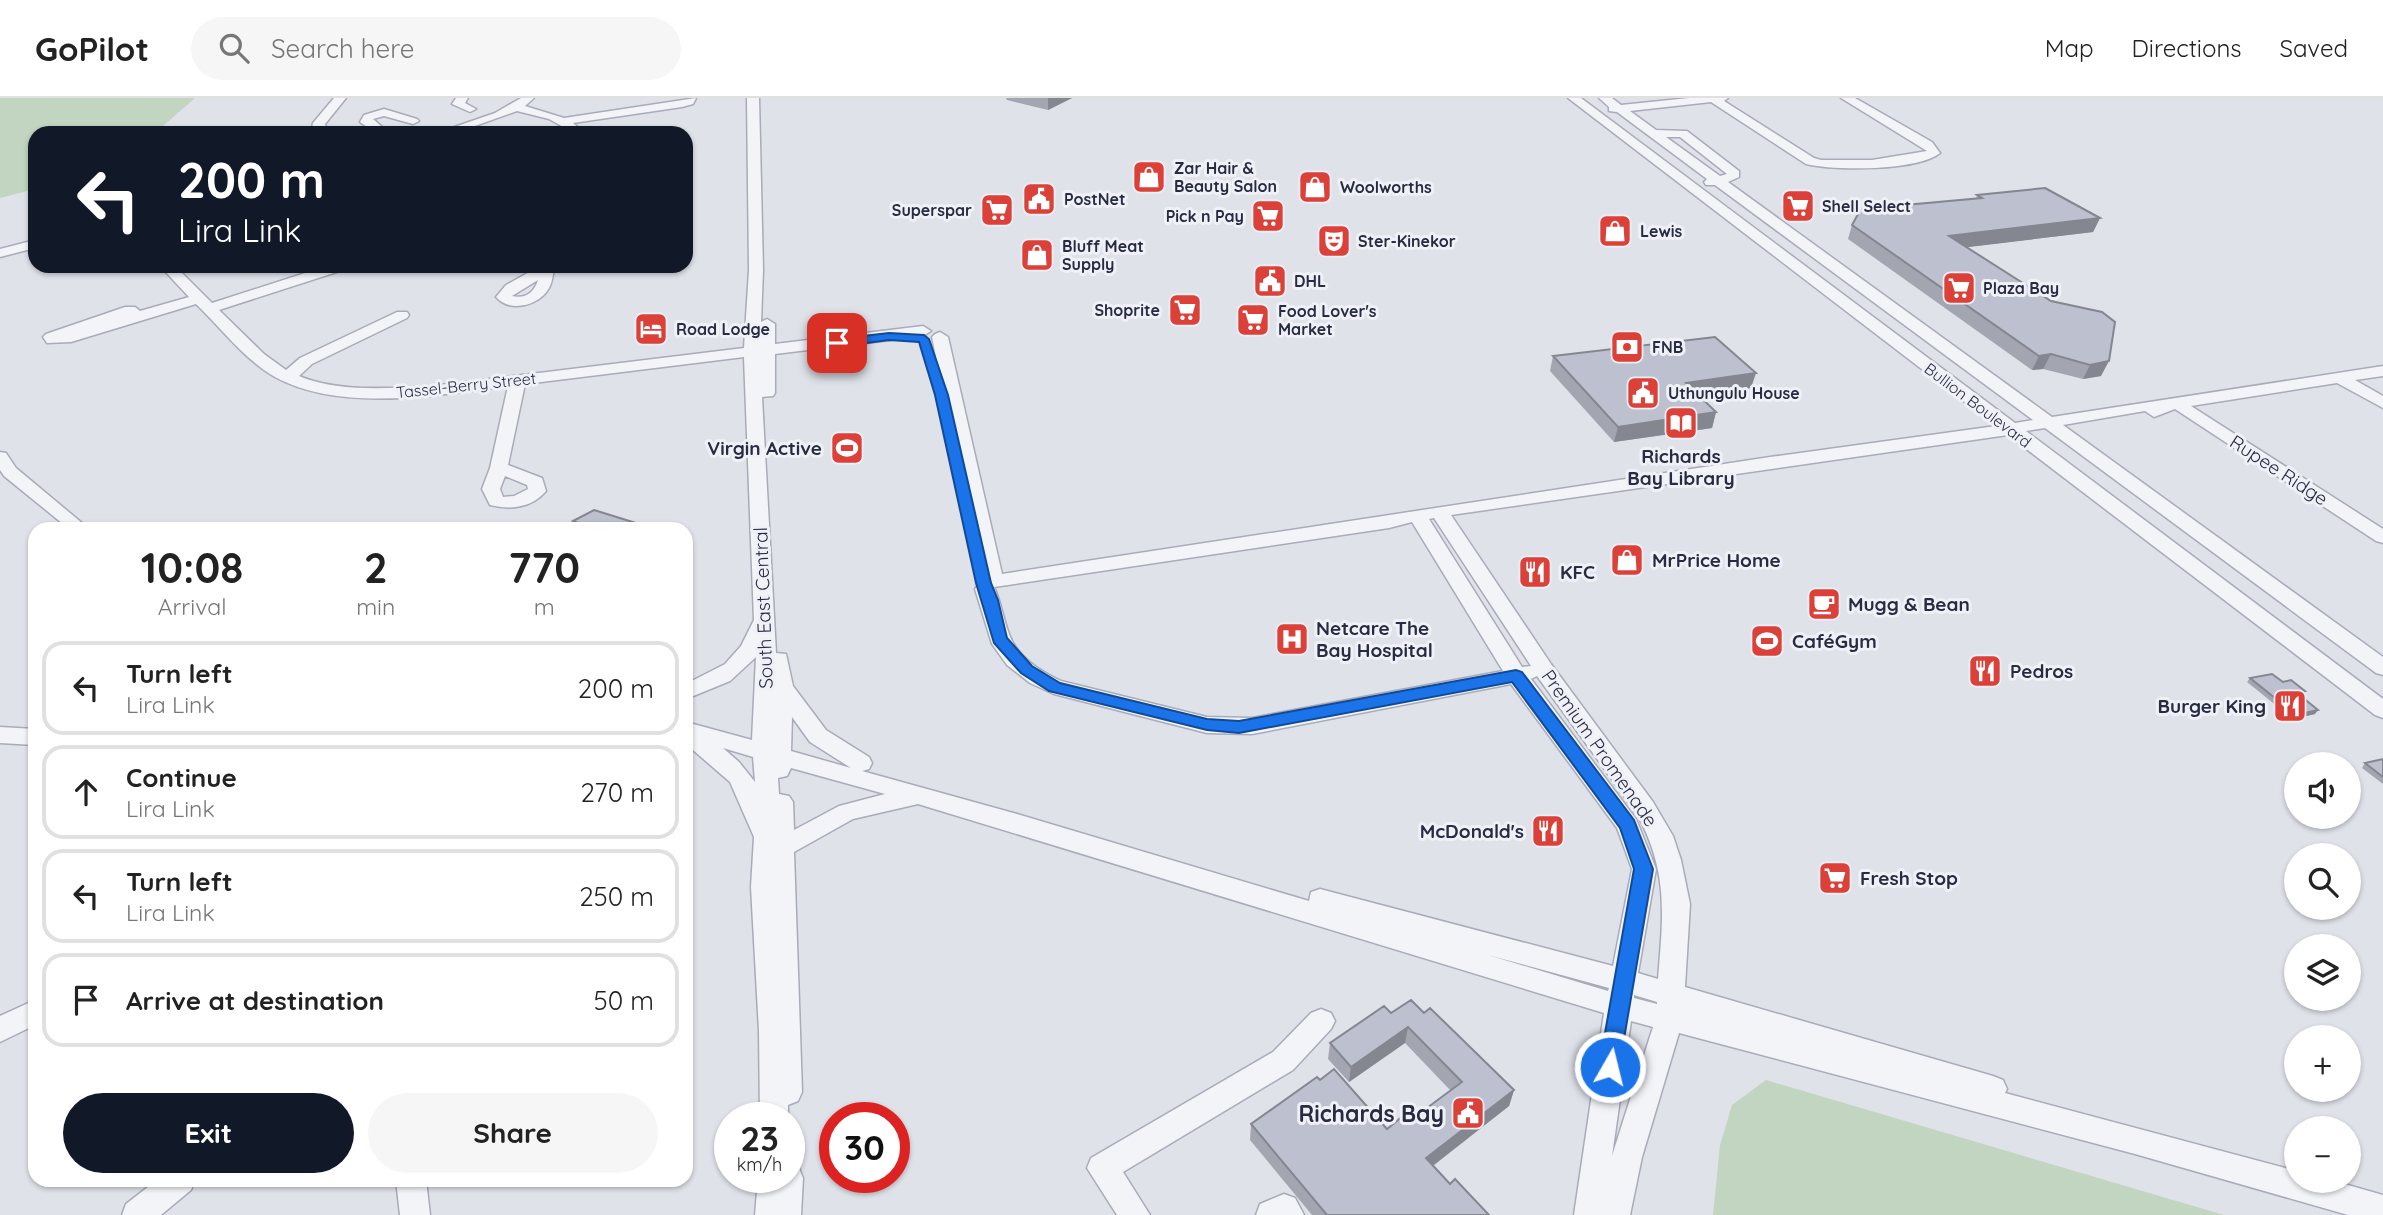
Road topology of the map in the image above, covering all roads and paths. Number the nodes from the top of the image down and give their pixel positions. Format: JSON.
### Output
{"nodes":[{"id":1,"x":340,"y":98,"type":"edge"},
{"id":2,"x":461,"y":98,"type":"edge"},
{"id":3,"x":528,"y":98,"type":"edge"},
{"id":4,"x":661,"y":98,"type":"edge"},
{"id":5,"x":690,"y":98,"type":"edge"},
{"id":6,"x":753,"y":98,"type":"edge"},
{"id":7,"x":760,"y":98,"type":"edge"},
{"id":8,"x":1574,"y":98,"type":"edge"},
{"id":9,"x":1605,"y":98,"type":"edge"},
{"id":10,"x":1712,"y":98,"type":"edge"},
{"id":11,"x":1722,"y":98,"type":"edge"},
{"id":12,"x":1847,"y":98,"type":"edge"},
{"id":13,"x":515,"y":107,"type":"junction"},
{"id":14,"x":1620,"y":108,"type":"junction"},
{"id":15,"x":470,"y":109,"type":"dead end"},
{"id":16,"x":1591,"y":111,"type":"junction"},
{"id":17,"x":617,"y":112,"type":"junction"},
{"id":18,"x":413,"y":121,"type":"dead end"},
{"id":19,"x":564,"y":121,"type":"junction"},
{"id":20,"x":319,"y":126,"type":"edge"},
{"id":21,"x":372,"y":126,"type":"edge"},
{"id":22,"x":466,"y":126,"type":"edge"},
{"id":23,"x":569,"y":126,"type":"edge"},
{"id":24,"x":1718,"y":181,"type":"junction"},
{"id":25,"x":1688,"y":185,"type":"junction"},
{"id":26,"x":28,"y":246,"type":"edge"},
{"id":27,"x":0,"y":253,"type":"edge"},
{"id":28,"x":174,"y":273,"type":"edge"},
{"id":29,"x":315,"y":273,"type":"edge"},
{"id":30,"x":205,"y":303,"type":"junction"},
{"id":31,"x":402,"y":315,"type":"dead end"},
{"id":32,"x":137,"y":317,"type":"dead end"},
{"id":33,"x":760,"y":352,"type":"junction"},
{"id":34,"x":2383,"y":371,"type":"edge"},
{"id":35,"x":288,"y":377,"type":"junction"},
{"id":36,"x":2337,"y":377,"type":"junction"},
{"id":37,"x":519,"y":380,"type":"junction"},
{"id":38,"x":2383,"y":403,"type":"edge"},
{"id":39,"x":2171,"y":404,"type":"junction"},
{"id":40,"x":2053,"y":428,"type":"junction"},
{"id":41,"x":2017,"y":434,"type":"junction"},
{"id":42,"x":3,"y":468,"type":"edge"},
{"id":43,"x":499,"y":468,"type":"dead end"},
{"id":44,"x":1430,"y":517,"type":"junction"},
{"id":45,"x":71,"y":522,"type":"edge"},
{"id":46,"x":2383,"y":537,"type":"edge"},
{"id":47,"x":990,"y":588,"type":"junction"},
{"id":48,"x":763,"y":615,"type":"junction"},
{"id":49,"x":2383,"y":668,"type":"edge"},
{"id":50,"x":1544,"y":669,"type":"junction"},
{"id":51,"x":1516,"y":676,"type":"junction"},
{"id":52,"x":782,"y":687,"type":"junction"},
{"id":53,"x":693,"y":690,"type":"edge"},
{"id":54,"x":2383,"y":710,"type":"edge"},
{"id":55,"x":693,"y":719,"type":"edge"},
{"id":56,"x":693,"y":732,"type":"edge"},
{"id":57,"x":0,"y":735,"type":"edge"},
{"id":58,"x":693,"y":736,"type":"edge"},
{"id":59,"x":28,"y":737,"type":"edge"},
{"id":60,"x":771,"y":747,"type":"junction"},
{"id":61,"x":861,"y":763,"type":"junction"},
{"id":62,"x":922,"y":795,"type":"junction"},
{"id":63,"x":773,"y":848,"type":"junction"},
{"id":64,"x":1622,"y":994,"type":"junction"},
{"id":65,"x":1670,"y":1008,"type":"junction"},
{"id":66,"x":28,"y":1016,"type":"edge"},
{"id":67,"x":1321,"y":1021,"type":"dead end"},
{"id":68,"x":0,"y":1030,"type":"edge"},
{"id":69,"x":774,"y":1102,"type":"edge"},
{"id":70,"x":787,"y":1102,"type":"edge"},
{"id":71,"x":2284,"y":1171,"type":"edge"},
{"id":72,"x":171,"y":1187,"type":"edge"},
{"id":73,"x":412,"y":1187,"type":"edge"},
{"id":74,"x":2361,"y":1192,"type":"edge"},
{"id":75,"x":772,"y":1193,"type":"edge"},
{"id":76,"x":787,"y":1193,"type":"edge"},
{"id":77,"x":2383,"y":1198,"type":"edge"},
{"id":78,"x":2383,"y":1210,"type":"edge"},
{"id":79,"x":136,"y":1215,"type":"edge"},
{"id":80,"x":415,"y":1215,"type":"edge"},
{"id":81,"x":770,"y":1215,"type":"edge"},
{"id":82,"x":786,"y":1215,"type":"edge"},
{"id":83,"x":1135,"y":1215,"type":"edge"},
{"id":84,"x":1271,"y":1215,"type":"edge"},
{"id":85,"x":1289,"y":1215,"type":"edge"},
{"id":86,"x":1589,"y":1215,"type":"edge"},
{"id":87,"x":1615,"y":1215,"type":"edge"}],
"edges":[{"from":1,"to":20,"type":"street"},
{"from":2,"to":15,"type":"street"},
{"from":3,"to":13,"type":"street"},
{"from":4,"to":17,"type":"street"},
{"from":5,"to":17,"type":"street"},
{"from":6,"to":33,"type":"street","name":"South East Central"},
{"from":7,"to":33,"type":"street","name":"South East Central"},
{"from":8,"to":16,"type":"street","name":"Bullion Boulevard"},
{"from":9,"to":14,"type":"street","name":"Bullion Boulevard"},
{"from":10,"to":11,"type":"street"},
{"from":10,"to":12,"type":"street"},
{"from":10,"to":14,"type":"street"},
{"from":13,"to":19,"type":"street"},
{"from":13,"to":22,"type":"street"},
{"from":14,"to":16,"type":"street"},
{"from":14,"to":24,"type":"street","name":"Bullion Boulevard"},
{"from":16,"to":25,"type":"street","name":"Bullion Boulevard"},
{"from":17,"to":19,"type":"street"},
{"from":18,"to":21,"type":"street"},
{"from":19,"to":23,"type":"street"},
{"from":24,"to":25,"type":"street"},
{"from":24,"to":40,"type":"street","name":"Bullion Boulevard"},
{"from":25,"to":41,"type":"street","name":"Bullion Boulevard"},
{"from":26,"to":27,"type":"street"},
{"from":28,"to":30,"type":"street","name":"Tassel-Berry Street"},
{"from":29,"to":30,"type":"street"},
{"from":30,"to":32,"type":"street"},
{"from":30,"to":35,"type":"street","name":"Tassel-Berry Street"},
{"from":31,"to":35,"type":"street"},
{"from":33,"to":37,"type":"street","name":"Tassel-Berry Street"},
{"from":33,"to":47,"type":"street","name":"Tassel-Berry Street"},
{"from":33,"to":48,"type":"street","name":"South East Central"},
{"from":33,"to":52,"type":"street","name":"South East Central"},
{"from":34,"to":36,"type":"street"},
{"from":35,"to":37,"type":"street","name":"Tassel-Berry Street"},
{"from":36,"to":38,"type":"street"},
{"from":36,"to":39,"type":"street"},
{"from":37,"to":43,"type":"street"},
{"from":39,"to":40,"type":"street"},
{"from":39,"to":46,"type":"street","name":"Rupee Ridge"},
{"from":40,"to":41,"type":"street"},
{"from":40,"to":49,"type":"street","name":"Bullion Boulevard"},
{"from":41,"to":44,"type":"street"},
{"from":41,"to":54,"type":"street","name":"Bullion Boulevard"},
{"from":42,"to":45,"type":"street"},
{"from":44,"to":47,"type":"street"},
{"from":44,"to":47,"type":"street"},
{"from":44,"to":50,"type":"street","name":"Premium Promenade"},
{"from":44,"to":51,"type":"street","name":"Premium Promenade"},
{"from":47,"to":51,"type":"street"},
{"from":48,"to":53,"type":"street"},
{"from":48,"to":60,"type":"street","name":"South East Central"},
{"from":50,"to":51,"type":"street"},
{"from":50,"to":65,"type":"street","name":"Premium Promenade"},
{"from":51,"to":64,"type":"street","name":"Premium Promenade"},
{"from":52,"to":60,"type":"street","name":"South East Central"},
{"from":52,"to":61,"type":"street"},
{"from":55,"to":60,"type":"street"},
{"from":56,"to":60,"type":"street"},
{"from":57,"to":59,"type":"street"},
{"from":58,"to":63,"type":"street"},
{"from":60,"to":61,"type":"street"},
{"from":60,"to":62,"type":"street"},
{"from":60,"to":63,"type":"street","name":"South East Central"},
{"from":61,"to":64,"type":"street"},
{"from":62,"to":63,"type":"street"},
{"from":62,"to":64,"type":"street"},
{"from":63,"to":69,"type":"street","name":"South East Central"},
{"from":63,"to":70,"type":"street","name":"South East Central"},
{"from":64,"to":65,"type":"street"},
{"from":64,"to":86,"type":"street","name":"Premium Promenade"},
{"from":65,"to":71,"type":"street"},
{"from":65,"to":78,"type":"street"},
{"from":65,"to":87,"type":"street","name":"Premium Promenade"},
{"from":66,"to":68,"type":"street"},
{"from":67,"to":83,"type":"street"},
{"from":72,"to":79,"type":"street"},
{"from":73,"to":80,"type":"street"},
{"from":74,"to":77,"type":"street"},
{"from":75,"to":81,"type":"street"},
{"from":76,"to":82,"type":"street"},
{"from":84,"to":85,"type":"street"}]}
